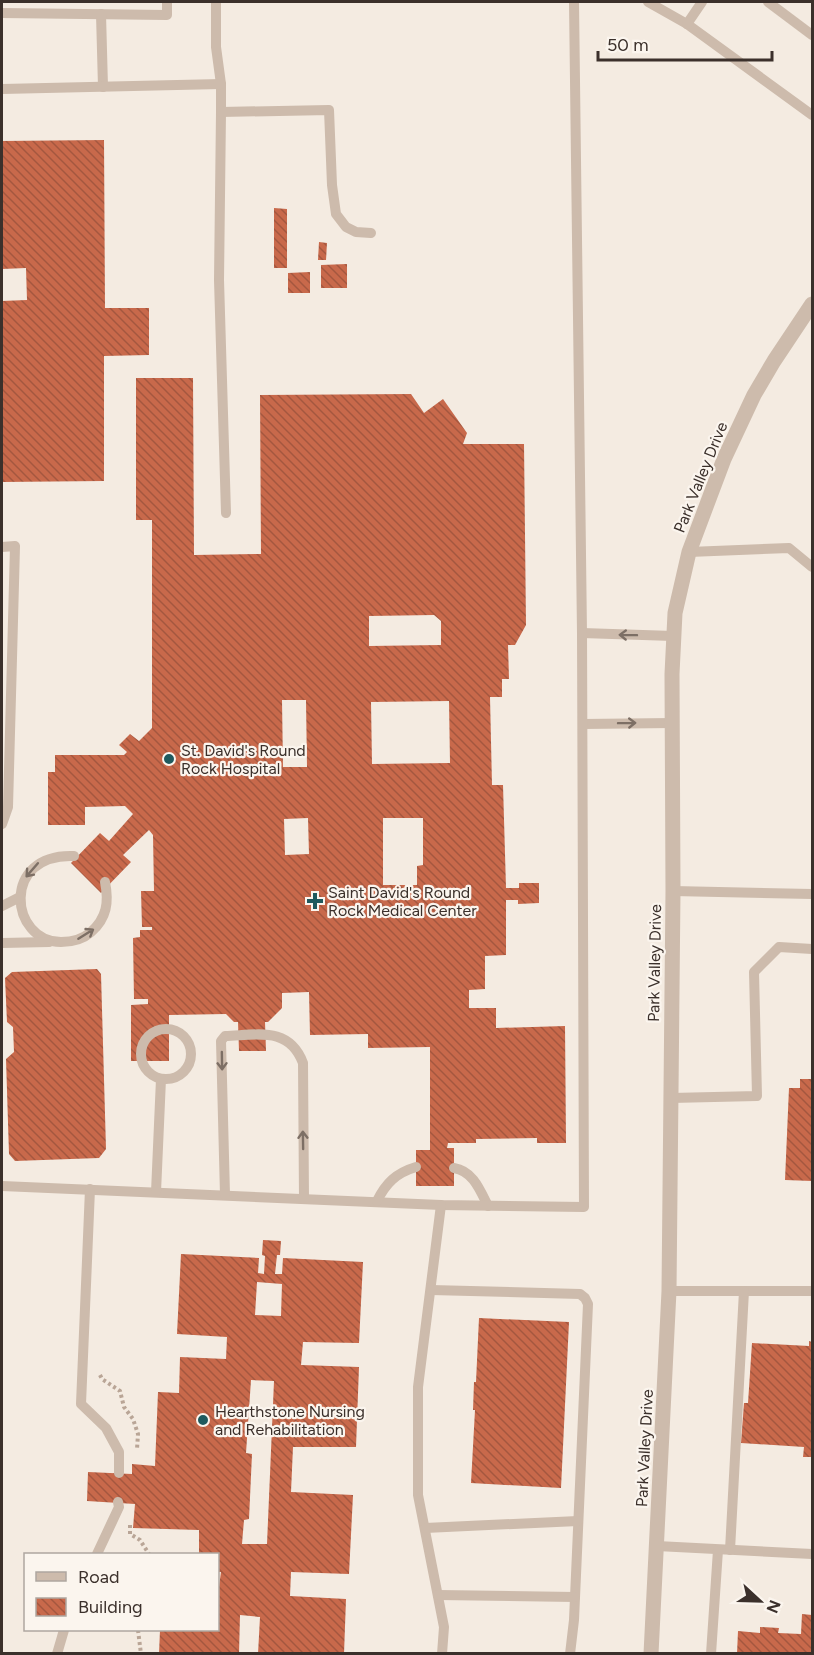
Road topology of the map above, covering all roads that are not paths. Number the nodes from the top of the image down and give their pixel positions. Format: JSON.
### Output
{"nodes":[{"id":1,"x":167,"y":2,"type":"edge"},
{"id":2,"x":216,"y":2,"type":"edge"},
{"id":3,"x":574,"y":2,"type":"edge"},
{"id":4,"x":648,"y":2,"type":"edge"},
{"id":5,"x":702,"y":2,"type":"edge"},
{"id":6,"x":768,"y":2,"type":"edge"},
{"id":7,"x":2,"y":14,"type":"edge"},
{"id":8,"x":101,"y":14,"type":"junction"},
{"id":9,"x":687,"y":24,"type":"junction"},
{"id":10,"x":813,"y":35,"type":"edge"},
{"id":11,"x":221,"y":84,"type":"junction"},
{"id":12,"x":103,"y":87,"type":"junction"},
{"id":13,"x":2,"y":89,"type":"edge"},
{"id":14,"x":221,"y":112,"type":"junction"},
{"id":15,"x":813,"y":115,"type":"edge"},
{"id":16,"x":371,"y":233,"type":"dead end"},
{"id":17,"x":813,"y":304,"type":"edge"},
{"id":18,"x":226,"y":513,"type":"dead end"},
{"id":19,"x":2,"y":547,"type":"edge"},
{"id":20,"x":689,"y":552,"type":"junction"},
{"id":21,"x":813,"y":567,"type":"edge"},
{"id":22,"x":582,"y":633,"type":"junction"},
{"id":23,"x":674,"y":636,"type":"junction"},
{"id":24,"x":6,"y":717,"type":"edge"},
{"id":25,"x":672,"y":723,"type":"junction"},
{"id":26,"x":583,"y":724,"type":"junction"},
{"id":27,"x":2,"y":824,"type":"edge"},
{"id":28,"x":74,"y":856,"type":"dead end"},
{"id":29,"x":105,"y":882,"type":"dead end"},
{"id":30,"x":673,"y":891,"type":"junction"},
{"id":31,"x":813,"y":894,"type":"edge"},
{"id":32,"x":20,"y":897,"type":"junction"},
{"id":33,"x":2,"y":906,"type":"edge"},
{"id":34,"x":56,"y":942,"type":"junction"},
{"id":35,"x":2,"y":943,"type":"edge"},
{"id":36,"x":813,"y":949,"type":"edge"},
{"id":37,"x":161,"y":1079,"type":"junction"},
{"id":38,"x":671,"y":1098,"type":"junction"},
{"id":39,"x":416,"y":1167,"type":"dead end"},
{"id":40,"x":454,"y":1168,"type":"dead end"},
{"id":41,"x":2,"y":1186,"type":"edge"},
{"id":42,"x":90,"y":1190,"type":"junction"},
{"id":43,"x":156,"y":1192,"type":"junction"},
{"id":44,"x":225,"y":1195,"type":"junction"},
{"id":45,"x":304,"y":1199,"type":"junction"},
{"id":46,"x":377,"y":1201,"type":"junction"},
{"id":47,"x":441,"y":1205,"type":"junction"},
{"id":48,"x":488,"y":1206,"type":"junction"},
{"id":49,"x":431,"y":1290,"type":"junction"},
{"id":50,"x":669,"y":1291,"type":"junction"},
{"id":51,"x":744,"y":1291,"type":"junction"},
{"id":52,"x":813,"y":1291,"type":"edge"},
{"id":53,"x":119,"y":1473,"type":"dead end"},
{"id":54,"x":118,"y":1502,"type":"dead end"},
{"id":55,"x":578,"y":1521,"type":"junction"},
{"id":56,"x":425,"y":1528,"type":"junction"},
{"id":57,"x":657,"y":1546,"type":"junction"},
{"id":58,"x":724,"y":1550,"type":"junction"},
{"id":59,"x":98,"y":1553,"type":"edge"},
{"id":60,"x":813,"y":1554,"type":"edge"},
{"id":61,"x":438,"y":1595,"type":"junction"},
{"id":62,"x":575,"y":1597,"type":"junction"},
{"id":63,"x":63,"y":1631,"type":"edge"},
{"id":64,"x":57,"y":1653,"type":"edge"},
{"id":65,"x":442,"y":1653,"type":"edge"},
{"id":66,"x":570,"y":1653,"type":"edge"},
{"id":67,"x":651,"y":1653,"type":"edge"},
{"id":68,"x":711,"y":1653,"type":"edge"}],
"edges":[{"from":1,"to":8,"type":"lane"},
{"from":2,"to":11,"type":"lane"},
{"from":3,"to":22,"type":"lane"},
{"from":4,"to":9,"type":"lane"},
{"from":5,"to":9,"type":"lane"},
{"from":6,"to":10,"type":"lane"},
{"from":7,"to":8,"type":"lane"},
{"from":8,"to":12,"type":"lane"},
{"from":9,"to":15,"type":"lane"},
{"from":11,"to":12,"type":"lane"},
{"from":11,"to":14,"type":"lane"},
{"from":12,"to":13,"type":"lane"},
{"from":14,"to":16,"type":"lane"},
{"from":14,"to":18,"type":"lane"},
{"from":17,"to":20,"type":"street","name":"Park Valley Drive"},
{"from":19,"to":24,"type":"lane"},
{"from":20,"to":21,"type":"lane"},
{"from":20,"to":23,"type":"street","name":"Park Valley Drive"},
{"from":23,"to":22,"type":"lane","one_way":true},
{"from":22,"to":26,"type":"lane"},
{"from":23,"to":25,"type":"street","name":"Park Valley Drive"},
{"from":24,"to":27,"type":"lane"},
{"from":26,"to":25,"type":"lane","one_way":true},
{"from":25,"to":30,"type":"street","name":"Park Valley Drive"},
{"from":26,"to":48,"type":"lane"},
{"from":28,"to":32,"type":"lane","one_way":true},
{"from":34,"to":29,"type":"lane","one_way":true},
{"from":30,"to":31,"type":"lane"},
{"from":30,"to":38,"type":"street","name":"Park Valley Drive"},
{"from":32,"to":33,"type":"lane"},
{"from":32,"to":34,"type":"lane"},
{"from":34,"to":35,"type":"lane"},
{"from":36,"to":38,"type":"lane"},
{"from":37,"to":37,"type":"lane"},
{"from":37,"to":43,"type":"lane"},
{"from":38,"to":50,"type":"street","name":"Park Valley Drive"},
{"from":39,"to":46,"type":"lane"},
{"from":40,"to":48,"type":"lane"},
{"from":41,"to":42,"type":"lane"},
{"from":42,"to":43,"type":"lane"},
{"from":42,"to":53,"type":"lane"},
{"from":43,"to":44,"type":"lane"},
{"from":44,"to":45,"type":"lane"},
{"from":45,"to":44,"type":"lane","one_way":true},
{"from":45,"to":46,"type":"lane"},
{"from":46,"to":47,"type":"lane"},
{"from":47,"to":48,"type":"lane"},
{"from":47,"to":49,"type":"lane"},
{"from":49,"to":55,"type":"lane"},
{"from":49,"to":56,"type":"lane"},
{"from":50,"to":51,"type":"lane"},
{"from":50,"to":57,"type":"street","name":"Park Valley Drive"},
{"from":51,"to":52,"type":"lane"},
{"from":51,"to":58,"type":"lane"},
{"from":54,"to":59,"type":"lane"},
{"from":55,"to":56,"type":"lane"},
{"from":55,"to":62,"type":"lane"},
{"from":56,"to":61,"type":"lane"},
{"from":57,"to":58,"type":"lane"},
{"from":57,"to":67,"type":"street","name":"Park Valley Drive"},
{"from":58,"to":60,"type":"lane"},
{"from":58,"to":68,"type":"lane"},
{"from":61,"to":62,"type":"lane"},
{"from":61,"to":65,"type":"lane"},
{"from":62,"to":66,"type":"lane"},
{"from":63,"to":64,"type":"lane"}]}
